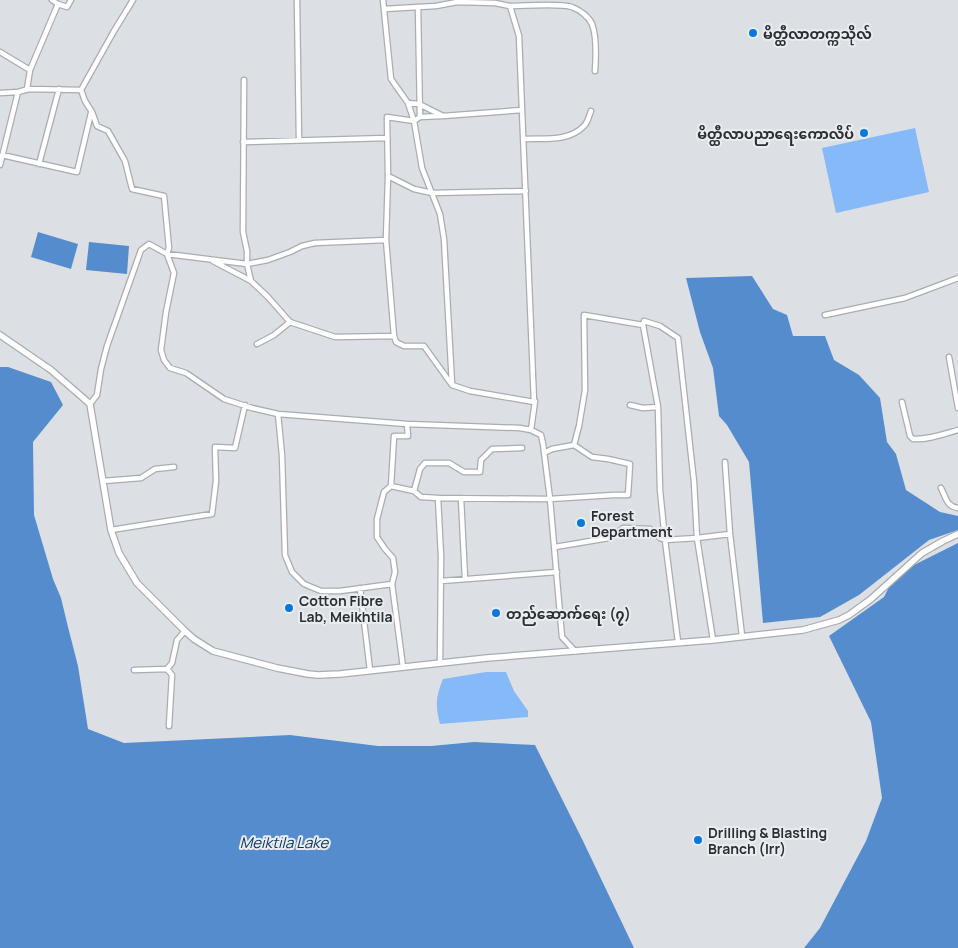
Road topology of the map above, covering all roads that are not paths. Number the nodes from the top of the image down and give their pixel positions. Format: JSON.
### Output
{"nodes":[{"id":1,"x":52,"y":0,"type":"edge"},
{"id":2,"x":71,"y":0,"type":"edge"},
{"id":3,"x":133,"y":0,"type":"edge"},
{"id":4,"x":297,"y":0,"type":"edge"},
{"id":5,"x":383,"y":0,"type":"edge"},
{"id":6,"x":58,"y":4,"type":"junction"},
{"id":7,"x":510,"y":6,"type":"junction"},
{"id":8,"x":418,"y":7,"type":"junction"},
{"id":9,"x":384,"y":9,"type":"junction"},
{"id":10,"x":0,"y":52,"type":"edge"},
{"id":11,"x":30,"y":70,"type":"junction"},
{"id":12,"x":595,"y":70,"type":"dead end"},
{"id":13,"x":244,"y":80,"type":"dead end"},
{"id":14,"x":27,"y":89,"type":"junction"},
{"id":15,"x":59,"y":89,"type":"junction"},
{"id":16,"x":82,"y":90,"type":"junction"},
{"id":17,"x":18,"y":92,"type":"junction"},
{"id":18,"x":0,"y":93,"type":"edge"},
{"id":19,"x":408,"y":103,"type":"junction"},
{"id":20,"x":419,"y":104,"type":"junction"},
{"id":21,"x":522,"y":110,"type":"junction"},
{"id":22,"x":591,"y":111,"type":"dead end"},
{"id":23,"x":92,"y":112,"type":"junction"},
{"id":24,"x":443,"y":116,"type":"junction"},
{"id":25,"x":420,"y":117,"type":"junction"},
{"id":26,"x":414,"y":121,"type":"junction"},
{"id":27,"x":387,"y":138,"type":"junction"},
{"id":28,"x":524,"y":139,"type":"junction"},
{"id":29,"x":299,"y":140,"type":"junction"},
{"id":30,"x":243,"y":142,"type":"junction"},
{"id":31,"x":2,"y":155,"type":"junction"},
{"id":32,"x":39,"y":164,"type":"junction"},
{"id":33,"x":0,"y":165,"type":"edge"},
{"id":34,"x":388,"y":176,"type":"junction"},
{"id":35,"x":526,"y":191,"type":"junction"},
{"id":36,"x":432,"y":193,"type":"junction"},
{"id":37,"x":386,"y":240,"type":"junction"},
{"id":38,"x":167,"y":254,"type":"junction"},
{"id":39,"x":210,"y":259,"type":"junction"},
{"id":40,"x":247,"y":264,"type":"junction"},
{"id":41,"x":958,"y":278,"type":"edge"},
{"id":42,"x":252,"y":282,"type":"junction"},
{"id":43,"x":825,"y":315,"type":"dead end"},
{"id":44,"x":290,"y":322,"type":"junction"},
{"id":45,"x":642,"y":325,"type":"junction"},
{"id":46,"x":0,"y":335,"type":"edge"},
{"id":47,"x":394,"y":336,"type":"junction"},
{"id":48,"x":257,"y":344,"type":"dead end"},
{"id":49,"x":949,"y":357,"type":"dead end"},
{"id":50,"x":452,"y":385,"type":"junction"},
{"id":51,"x":534,"y":402,"type":"junction"},
{"id":52,"x":902,"y":402,"type":"dead end"},
{"id":53,"x":90,"y":404,"type":"junction"},
{"id":54,"x":245,"y":405,"type":"junction"},
{"id":55,"x":630,"y":405,"type":"dead end"},
{"id":56,"x":658,"y":407,"type":"junction"},
{"id":57,"x":958,"y":408,"type":"edge"},
{"id":58,"x":278,"y":414,"type":"junction"},
{"id":59,"x":407,"y":424,"type":"junction"},
{"id":60,"x":531,"y":430,"type":"junction"},
{"id":61,"x":958,"y":430,"type":"edge"},
{"id":62,"x":574,"y":445,"type":"junction"},
{"id":63,"x":522,"y":448,"type":"dead end"},
{"id":64,"x":544,"y":453,"type":"junction"},
{"id":65,"x":724,"y":462,"type":"dead end"},
{"id":66,"x":174,"y":467,"type":"dead end"},
{"id":67,"x":103,"y":481,"type":"junction"},
{"id":68,"x":390,"y":486,"type":"junction"},
{"id":69,"x":941,"y":488,"type":"dead end"},
{"id":70,"x":414,"y":491,"type":"junction"},
{"id":71,"x":438,"y":498,"type":"junction"},
{"id":72,"x":461,"y":498,"type":"junction"},
{"id":73,"x":550,"y":499,"type":"junction"},
{"id":74,"x":958,"y":508,"type":"edge"},
{"id":75,"x":111,"y":530,"type":"junction"},
{"id":76,"x":730,"y":534,"type":"junction"},
{"id":77,"x":958,"y":534,"type":"edge"},
{"id":78,"x":697,"y":538,"type":"junction"},
{"id":79,"x":665,"y":540,"type":"junction"},
{"id":80,"x":555,"y":547,"type":"junction"},
{"id":81,"x":557,"y":572,"type":"junction"},
{"id":82,"x":465,"y":579,"type":"junction"},
{"id":83,"x":441,"y":581,"type":"junction"},
{"id":84,"x":392,"y":584,"type":"junction"},
{"id":85,"x":360,"y":588,"type":"junction"},
{"id":86,"x":185,"y":632,"type":"junction"},
{"id":87,"x":742,"y":636,"type":"junction"},
{"id":88,"x":713,"y":640,"type":"junction"},
{"id":89,"x":678,"y":642,"type":"junction"},
{"id":90,"x":575,"y":651,"type":"junction"},
{"id":91,"x":440,"y":663,"type":"junction"},
{"id":92,"x":403,"y":668,"type":"junction"},
{"id":93,"x":134,"y":670,"type":"dead end"},
{"id":94,"x":167,"y":670,"type":"junction"},
{"id":95,"x":370,"y":670,"type":"junction"},
{"id":96,"x":169,"y":726,"type":"dead end"}],
"edges":[{"from":1,"to":6,"type":"street"},
{"from":2,"to":6,"type":"street"},
{"from":3,"to":16,"type":"street"},
{"from":4,"to":29,"type":"street"},
{"from":5,"to":9,"type":"street"},
{"from":6,"to":11,"type":"street"},
{"from":7,"to":8,"type":"street"},
{"from":7,"to":12,"type":"street"},
{"from":7,"to":21,"type":"street"},
{"from":8,"to":9,"type":"street"},
{"from":8,"to":20,"type":"street"},
{"from":9,"to":19,"type":"street"},
{"from":10,"to":11,"type":"street"},
{"from":11,"to":14,"type":"street"},
{"from":13,"to":30,"type":"street"},
{"from":14,"to":15,"type":"street"},
{"from":14,"to":17,"type":"street"},
{"from":15,"to":16,"type":"street"},
{"from":15,"to":32,"type":"street"},
{"from":16,"to":23,"type":"street"},
{"from":17,"to":18,"type":"street"},
{"from":17,"to":31,"type":"street"},
{"from":19,"to":20,"type":"street"},
{"from":19,"to":26,"type":"street"},
{"from":20,"to":24,"type":"street"},
{"from":20,"to":25,"type":"street"},
{"from":21,"to":24,"type":"street"},
{"from":21,"to":28,"type":"street"},
{"from":22,"to":28,"type":"street"},
{"from":23,"to":32,"type":"street"},
{"from":23,"to":38,"type":"street"},
{"from":24,"to":25,"type":"street"},
{"from":25,"to":26,"type":"street"},
{"from":26,"to":27,"type":"street"},
{"from":26,"to":36,"type":"street"},
{"from":27,"to":29,"type":"street"},
{"from":27,"to":34,"type":"street"},
{"from":28,"to":35,"type":"street"},
{"from":29,"to":30,"type":"street"},
{"from":30,"to":40,"type":"street"},
{"from":31,"to":32,"type":"street"},
{"from":31,"to":33,"type":"street"},
{"from":34,"to":36,"type":"street"},
{"from":34,"to":37,"type":"street"},
{"from":35,"to":36,"type":"street"},
{"from":35,"to":51,"type":"street"},
{"from":36,"to":50,"type":"street"},
{"from":37,"to":40,"type":"street"},
{"from":37,"to":47,"type":"street"},
{"from":38,"to":39,"type":"street"},
{"from":38,"to":53,"type":"street"},
{"from":38,"to":54,"type":"street"},
{"from":39,"to":40,"type":"street"},
{"from":39,"to":42,"type":"street"},
{"from":40,"to":42,"type":"street"},
{"from":41,"to":43,"type":"street"},
{"from":42,"to":44,"type":"street"},
{"from":44,"to":47,"type":"street"},
{"from":44,"to":48,"type":"street"},
{"from":45,"to":56,"type":"street"},
{"from":45,"to":62,"type":"street"},
{"from":45,"to":78,"type":"street"},
{"from":46,"to":53,"type":"street"},
{"from":47,"to":50,"type":"street"},
{"from":49,"to":57,"type":"street"},
{"from":50,"to":51,"type":"street"},
{"from":51,"to":60,"type":"street"},
{"from":52,"to":61,"type":"street"},
{"from":53,"to":67,"type":"street"},
{"from":54,"to":58,"type":"street"},
{"from":54,"to":75,"type":"street"},
{"from":55,"to":56,"type":"street"},
{"from":56,"to":79,"type":"street"},
{"from":58,"to":59,"type":"street"},
{"from":58,"to":85,"type":"street"},
{"from":59,"to":60,"type":"street"},
{"from":59,"to":68,"type":"street"},
{"from":60,"to":64,"type":"street"},
{"from":62,"to":64,"type":"street"},
{"from":62,"to":73,"type":"street"},
{"from":63,"to":70,"type":"street"},
{"from":64,"to":73,"type":"street"},
{"from":65,"to":76,"type":"street"},
{"from":66,"to":67,"type":"street"},
{"from":67,"to":75,"type":"street"},
{"from":68,"to":70,"type":"street"},
{"from":68,"to":84,"type":"street"},
{"from":69,"to":74,"type":"street"},
{"from":70,"to":71,"type":"street"},
{"from":71,"to":72,"type":"street"},
{"from":71,"to":83,"type":"street"},
{"from":72,"to":73,"type":"street"},
{"from":72,"to":82,"type":"street"},
{"from":73,"to":80,"type":"street"},
{"from":75,"to":86,"type":"street"},
{"from":76,"to":78,"type":"street"},
{"from":76,"to":87,"type":"street"},
{"from":77,"to":87,"type":"street"},
{"from":78,"to":79,"type":"street"},
{"from":78,"to":88,"type":"street"},
{"from":79,"to":80,"type":"street"},
{"from":79,"to":89,"type":"street"},
{"from":80,"to":81,"type":"street"},
{"from":81,"to":82,"type":"street"},
{"from":81,"to":90,"type":"street"},
{"from":82,"to":83,"type":"street"},
{"from":83,"to":91,"type":"street"},
{"from":84,"to":85,"type":"street"},
{"from":84,"to":92,"type":"street"},
{"from":85,"to":95,"type":"street"},
{"from":86,"to":94,"type":"street"},
{"from":86,"to":95,"type":"street"},
{"from":87,"to":88,"type":"street"},
{"from":88,"to":89,"type":"street"},
{"from":89,"to":90,"type":"street"},
{"from":90,"to":91,"type":"street"},
{"from":91,"to":92,"type":"street"},
{"from":92,"to":95,"type":"street"},
{"from":93,"to":94,"type":"street"},
{"from":94,"to":96,"type":"street"}]}
